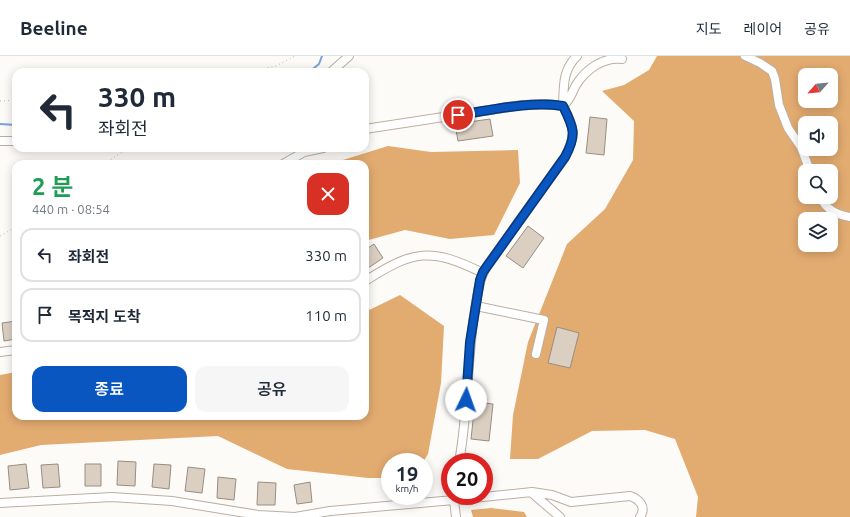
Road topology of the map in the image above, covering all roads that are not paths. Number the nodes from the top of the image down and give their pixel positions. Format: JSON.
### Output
{"nodes":[{"id":1,"x":349,"y":56,"type":"edge"},
{"id":2,"x":577,"y":56,"type":"edge"},
{"id":3,"x":745,"y":56,"type":"edge"},
{"id":4,"x":622,"y":59,"type":"dead end"},
{"id":5,"x":336,"y":68,"type":"edge"},
{"id":6,"x":563,"y":106,"type":"junction"},
{"id":7,"x":369,"y":128,"type":"edge"},
{"id":8,"x":0,"y":141,"type":"edge"},
{"id":9,"x":12,"y":141,"type":"edge"},
{"id":10,"x":304,"y":152,"type":"edge"},
{"id":11,"x":290,"y":160,"type":"edge"},
{"id":12,"x":807,"y":164,"type":"edge"},
{"id":13,"x":824,"y":204,"type":"edge"},
{"id":14,"x":850,"y":217,"type":"edge"},
{"id":15,"x":483,"y":272,"type":"junction"},
{"id":16,"x":369,"y":279,"type":"edge"},
{"id":17,"x":476,"y":306,"type":"junction"},
{"id":18,"x":12,"y":350,"type":"edge"},
{"id":19,"x":0,"y":352,"type":"edge"},
{"id":20,"x":536,"y":354,"type":"dead end"},
{"id":21,"x":460,"y":453,"type":"edge"},
{"id":22,"x":532,"y":492,"type":"junction"},
{"id":23,"x":493,"y":495,"type":"edge"},
{"id":24,"x":441,"y":499,"type":"edge"},
{"id":25,"x":0,"y":504,"type":"edge"},
{"id":26,"x":455,"y":505,"type":"edge"},
{"id":27,"x":456,"y":517,"type":"edge"},
{"id":28,"x":560,"y":517,"type":"edge"},
{"id":29,"x":640,"y":517,"type":"edge"}],
"edges":[{"from":1,"to":5,"type":"street"},
{"from":2,"to":6,"type":"street"},
{"from":3,"to":12,"type":"street"},
{"from":4,"to":6,"type":"street"},
{"from":6,"to":7,"type":"street"},
{"from":6,"to":15,"type":"street"},
{"from":8,"to":9,"type":"street"},
{"from":10,"to":11,"type":"street"},
{"from":13,"to":14,"type":"street"},
{"from":15,"to":16,"type":"street"},
{"from":15,"to":17,"type":"street"},
{"from":17,"to":20,"type":"street"},
{"from":17,"to":21,"type":"street"},
{"from":18,"to":19,"type":"street"},
{"from":22,"to":23,"type":"street"},
{"from":22,"to":28,"type":"street"},
{"from":22,"to":29,"type":"street"},
{"from":24,"to":25,"type":"street"},
{"from":26,"to":27,"type":"street"}]}
